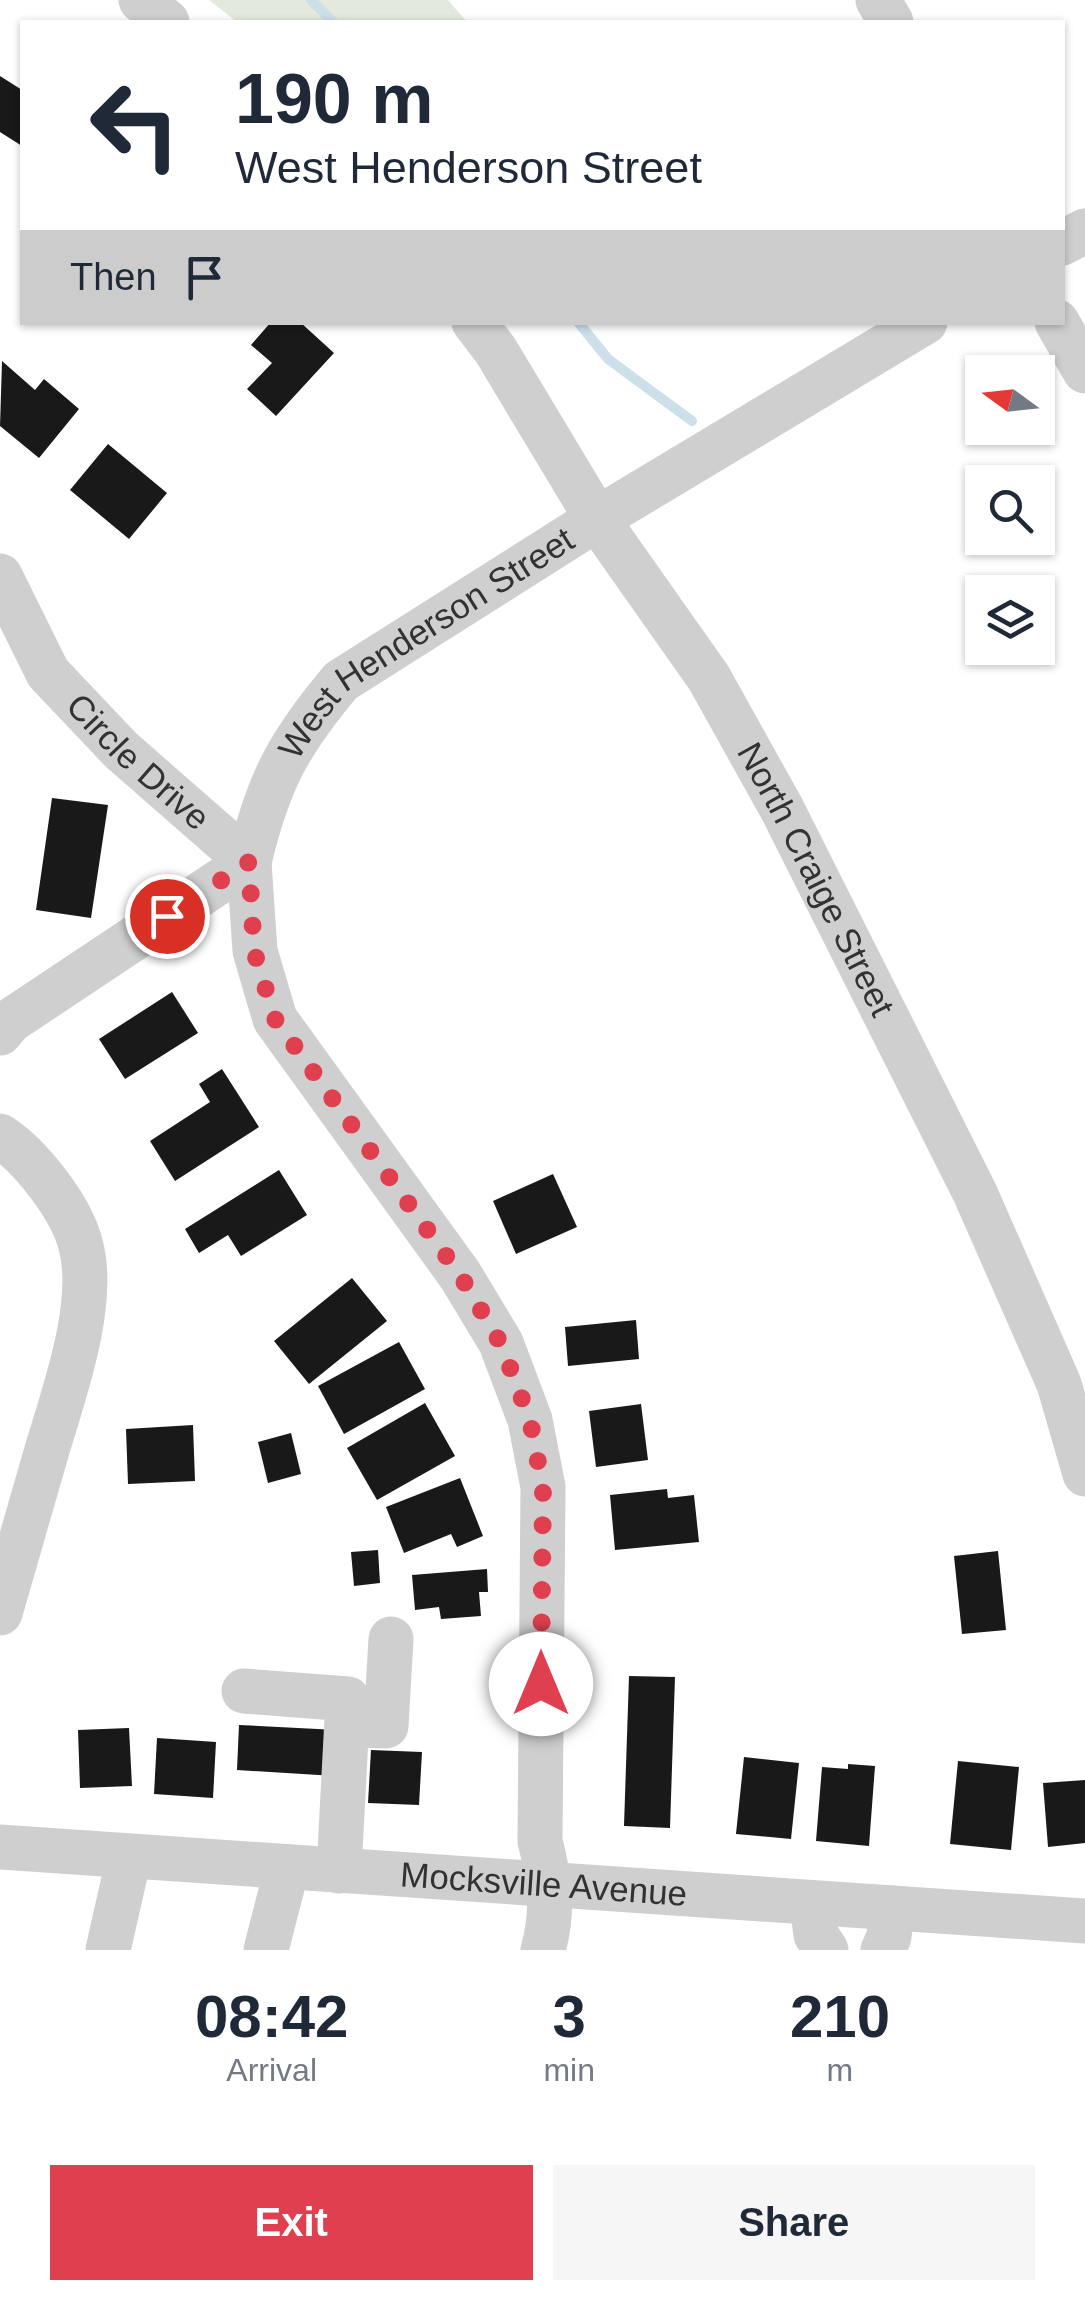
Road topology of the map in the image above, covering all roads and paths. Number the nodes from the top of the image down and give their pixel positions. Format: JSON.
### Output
{"nodes":[{"id":1,"x":141,"y":0,"type":"edge"},
{"id":2,"x":165,"y":20,"type":"edge"},
{"id":3,"x":476,"y":325,"type":"edge"},
{"id":4,"x":920,"y":325,"type":"edge"},
{"id":5,"x":1059,"y":325,"type":"edge"},
{"id":6,"x":1085,"y":371,"type":"edge"},
{"id":7,"x":597,"y":519,"type":"junction"},
{"id":8,"x":0,"y":576,"type":"edge"},
{"id":9,"x":249,"y":862,"type":"junction"},
{"id":10,"x":0,"y":1033,"type":"edge"},
{"id":11,"x":0,"y":1136,"type":"edge"},
{"id":12,"x":1085,"y":1474,"type":"edge"},
{"id":13,"x":0,"y":1613,"type":"edge"},
{"id":14,"x":391,"y":1639,"type":"dead end"},
{"id":15,"x":244,"y":1692,"type":"dead end"},
{"id":16,"x":348,"y":1725,"type":"junction"},
{"id":17,"x":0,"y":1847,"type":"edge"},
{"id":18,"x":129,"y":1856,"type":"junction"},
{"id":19,"x":288,"y":1868,"type":"junction"},
{"id":20,"x":339,"y":1871,"type":"junction"},
{"id":21,"x":551,"y":1886,"type":"junction"},
{"id":22,"x":812,"y":1903,"type":"junction"},
{"id":23,"x":1081,"y":1919,"type":"edge"},
{"id":24,"x":888,"y":1929,"type":"edge"},
{"id":25,"x":1001,"y":1933,"type":"edge"},
{"id":26,"x":822,"y":1949,"type":"edge"},
{"id":27,"x":108,"y":1950,"type":"edge"},
{"id":28,"x":266,"y":1950,"type":"edge"},
{"id":29,"x":543,"y":1950,"type":"edge"}],
"edges":[{"from":1,"to":2,"type":"street"},
{"from":3,"to":7,"type":"street","name":"North Craige Street"},
{"from":4,"to":7,"type":"street","name":"West Henderson Street"},
{"from":5,"to":6,"type":"street"},
{"from":7,"to":9,"type":"street","name":"West Henderson Street"},
{"from":7,"to":12,"type":"street","name":"North Craige Street"},
{"from":8,"to":9,"type":"street","name":"Circle Drive"},
{"from":9,"to":10,"type":"street"},
{"from":9,"to":21,"type":"street"},
{"from":11,"to":13,"type":"street"},
{"from":14,"to":16,"type":"street"},
{"from":15,"to":16,"type":"street"},
{"from":16,"to":20,"type":"street"},
{"from":17,"to":18,"type":"street","name":"Mocksville Avenue"},
{"from":18,"to":19,"type":"street","name":"Mocksville Avenue"},
{"from":18,"to":27,"type":"street"},
{"from":19,"to":20,"type":"street","name":"Mocksville Avenue"},
{"from":19,"to":28,"type":"street"},
{"from":20,"to":21,"type":"street","name":"Mocksville Avenue"},
{"from":21,"to":22,"type":"street","name":"Mocksville Avenue"},
{"from":21,"to":29,"type":"street"},
{"from":22,"to":24,"type":"street","name":"Mocksville Avenue"},
{"from":22,"to":26,"type":"street"},
{"from":23,"to":25,"type":"street","name":"Mocksville Avenue"},
{"from":24,"to":25,"type":"street","name":"Mocksville Avenue"}]}
